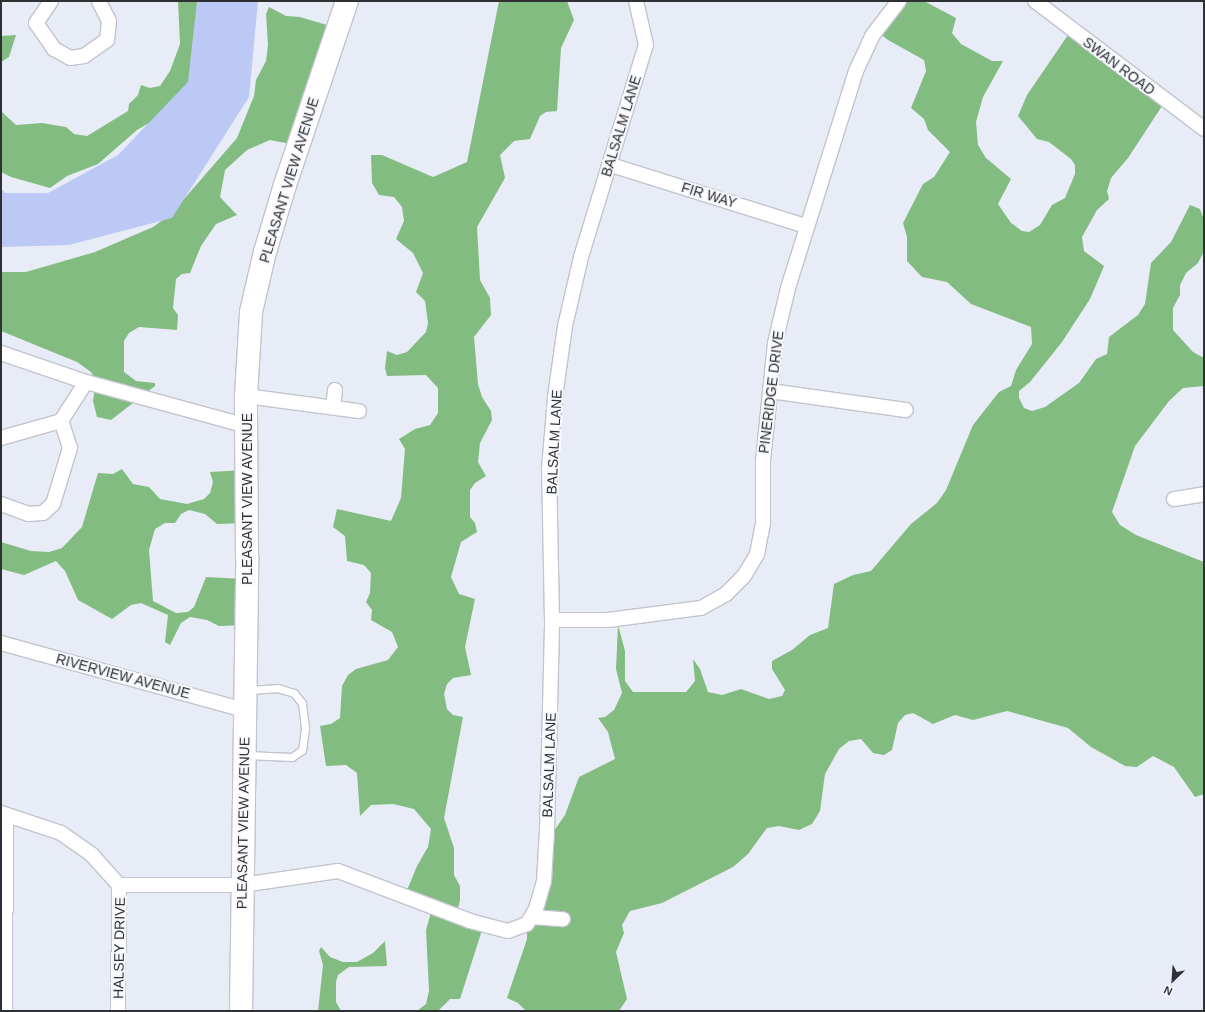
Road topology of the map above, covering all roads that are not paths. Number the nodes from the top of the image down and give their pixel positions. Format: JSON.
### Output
{"nodes":[{"id":1,"x":51,"y":1,"type":"edge"},
{"id":2,"x":99,"y":1,"type":"edge"},
{"id":3,"x":347,"y":1,"type":"edge"},
{"id":4,"x":636,"y":1,"type":"edge"},
{"id":5,"x":899,"y":1,"type":"edge"},
{"id":6,"x":1035,"y":1,"type":"edge"},
{"id":7,"x":1204,"y":129,"type":"edge"},
{"id":8,"x":610,"y":165,"type":"junction"},
{"id":9,"x":806,"y":226,"type":"junction"},
{"id":10,"x":1,"y":353,"type":"edge"},
{"id":11,"x":86,"y":382,"type":"junction"},
{"id":12,"x":335,"y":390,"type":"dead end"},
{"id":13,"x":770,"y":391,"type":"junction"},
{"id":14,"x":246,"y":396,"type":"junction"},
{"id":15,"x":333,"y":407,"type":"junction"},
{"id":16,"x":906,"y":410,"type":"dead end"},
{"id":17,"x":359,"y":411,"type":"dead end"},
{"id":18,"x":61,"y":421,"type":"junction"},
{"id":19,"x":247,"y":426,"type":"junction"},
{"id":20,"x":1,"y":438,"type":"edge"},
{"id":21,"x":1204,"y":494,"type":"edge"},
{"id":22,"x":1174,"y":499,"type":"dead end"},
{"id":23,"x":1,"y":504,"type":"edge"},
{"id":24,"x":552,"y":620,"type":"junction"},
{"id":25,"x":1,"y":643,"type":"edge"},
{"id":26,"x":245,"y":700,"type":"junction"},
{"id":27,"x":245,"y":755,"type":"junction"},
{"id":28,"x":4,"y":814,"type":"edge"},
{"id":29,"x":119,"y":885,"type":"junction"},
{"id":30,"x":242,"y":885,"type":"junction"},
{"id":31,"x":532,"y":917,"type":"junction"},
{"id":32,"x":563,"y":919,"type":"dead end"},
{"id":33,"x":5,"y":1011,"type":"edge"},
{"id":34,"x":118,"y":1011,"type":"edge"},
{"id":35,"x":241,"y":1011,"type":"edge"}],
"edges":[{"from":1,"to":2,"type":"street"},
{"from":3,"to":14,"type":"main road","name":"PLEASANT VIEW AVENUE"},
{"from":4,"to":8,"type":"street","name":"BALSALM LANE"},
{"from":5,"to":9,"type":"street","name":"PINERIDGE DRIVE"},
{"from":6,"to":7,"type":"street","name":"SWAN ROAD"},
{"from":8,"to":9,"type":"street","name":"FIR WAY"},
{"from":8,"to":24,"type":"street","name":"BALSALM LANE"},
{"from":9,"to":13,"type":"street","name":"PINERIDGE DRIVE"},
{"from":10,"to":11,"type":"street"},
{"from":11,"to":18,"type":"street"},
{"from":11,"to":19,"type":"street"},
{"from":12,"to":15,"type":"street"},
{"from":13,"to":16,"type":"street"},
{"from":13,"to":24,"type":"street","name":"PINERIDGE DRIVE"},
{"from":14,"to":15,"type":"street"},
{"from":14,"to":19,"type":"main road","name":"PLEASANT VIEW AVENUE"},
{"from":15,"to":17,"type":"street"},
{"from":18,"to":20,"type":"street"},
{"from":18,"to":23,"type":"street"},
{"from":19,"to":26,"type":"main road","name":"PLEASANT VIEW AVENUE"},
{"from":21,"to":22,"type":"street"},
{"from":24,"to":31,"type":"street","name":"BALSALM LANE"},
{"from":25,"to":26,"type":"street","name":"RIVERVIEW AVENUE"},
{"from":26,"to":27,"type":"main road","name":"PLEASANT VIEW AVENUE"},
{"from":26,"to":27,"type":"lane"},
{"from":27,"to":30,"type":"main road","name":"PLEASANT VIEW AVENUE"},
{"from":28,"to":29,"type":"street"},
{"from":28,"to":33,"type":"street"},
{"from":29,"to":30,"type":"street"},
{"from":29,"to":34,"type":"street","name":"HALSEY DRIVE"},
{"from":30,"to":31,"type":"street"},
{"from":30,"to":35,"type":"main road","name":"PLEASANT VIEW AVENUE"},
{"from":31,"to":32,"type":"street"}]}
